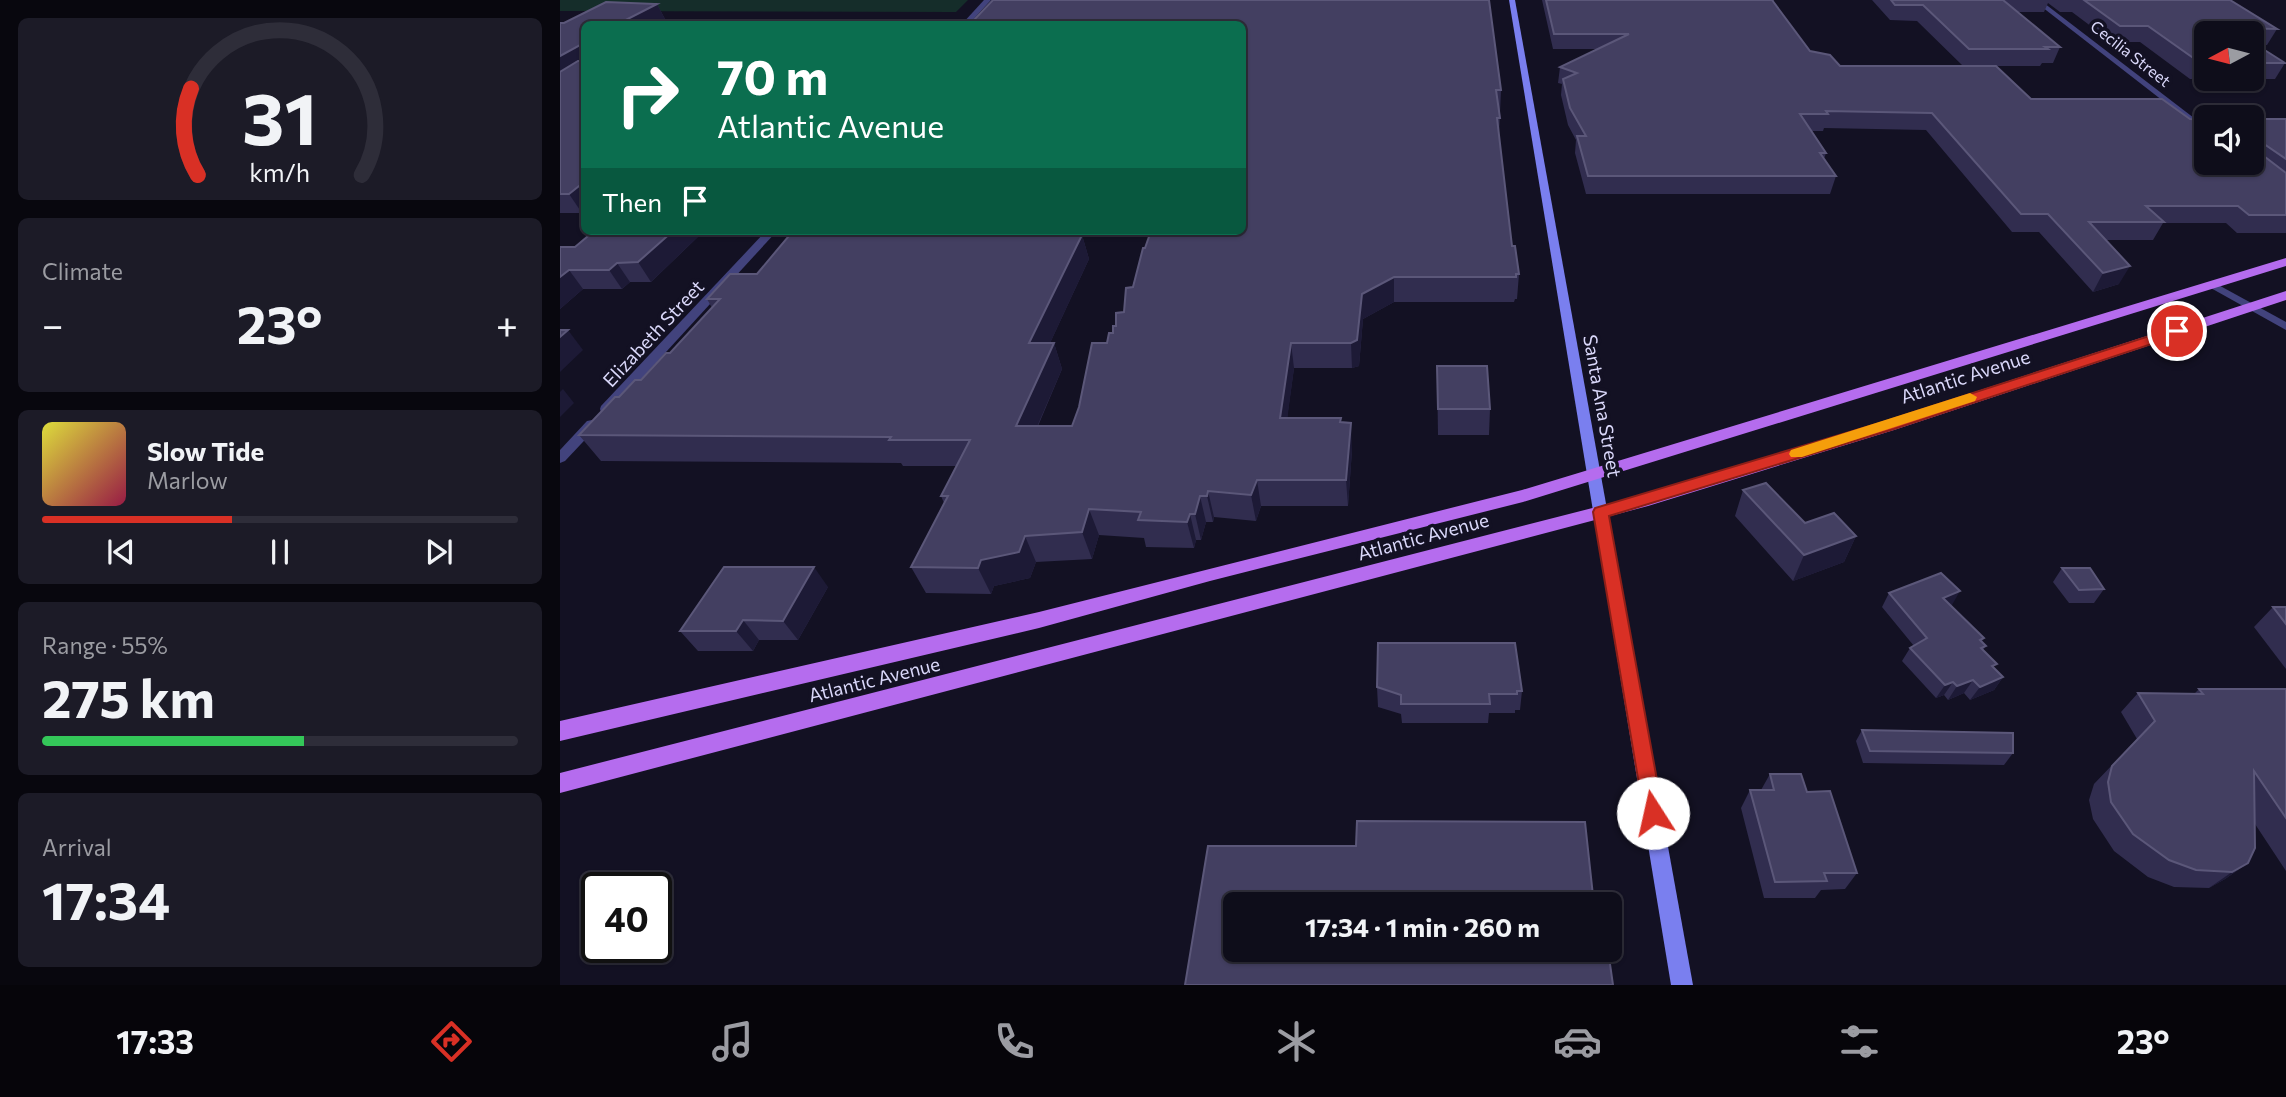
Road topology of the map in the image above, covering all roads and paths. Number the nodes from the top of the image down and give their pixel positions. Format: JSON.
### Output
{"nodes":[{"id":1,"x":988,"y":0,"type":"edge"},
{"id":2,"x":1511,"y":0,"type":"edge"},
{"id":3,"x":2036,"y":0,"type":"edge"},
{"id":4,"x":968,"y":21,"type":"edge"},
{"id":5,"x":2194,"y":122,"type":"edge"},
{"id":6,"x":768,"y":235,"type":"edge"},
{"id":7,"x":2286,"y":262,"type":"edge"},
{"id":8,"x":2213,"y":285,"type":"junction"},
{"id":9,"x":2286,"y":295,"type":"edge"},
{"id":10,"x":2252,"y":307,"type":"junction"},
{"id":11,"x":2286,"y":327,"type":"edge"},
{"id":12,"x":560,"y":458,"type":"edge"},
{"id":13,"x":1594,"y":474,"type":"junction"},
{"id":14,"x":1601,"y":512,"type":"junction"},
{"id":15,"x":560,"y":731,"type":"edge"},
{"id":16,"x":560,"y":783,"type":"edge"},
{"id":17,"x":1682,"y":985,"type":"edge"}],
"edges":[{"from":1,"to":4,"type":"street"},
{"from":2,"to":13,"type":"street","name":"Santa Ana Street"},
{"from":3,"to":5,"type":"street","name":"Cecilia Street"},
{"from":6,"to":12,"type":"street","name":"Elizabeth Street"},
{"from":7,"to":8,"type":"main road","name":"Atlantic Avenue"},
{"from":8,"to":10,"type":"street"},
{"from":8,"to":13,"type":"main road","name":"Atlantic Avenue"},
{"from":9,"to":10,"type":"main road","name":"Atlantic Avenue"},
{"from":10,"to":11,"type":"street"},
{"from":10,"to":14,"type":"main road","name":"Atlantic Avenue"},
{"from":13,"to":14,"type":"street","name":"Santa Ana Street"},
{"from":13,"to":15,"type":"main road","name":"Atlantic Avenue"},
{"from":14,"to":16,"type":"main road","name":"Atlantic Avenue"},
{"from":14,"to":17,"type":"street","name":"Santa Ana Street"}]}
